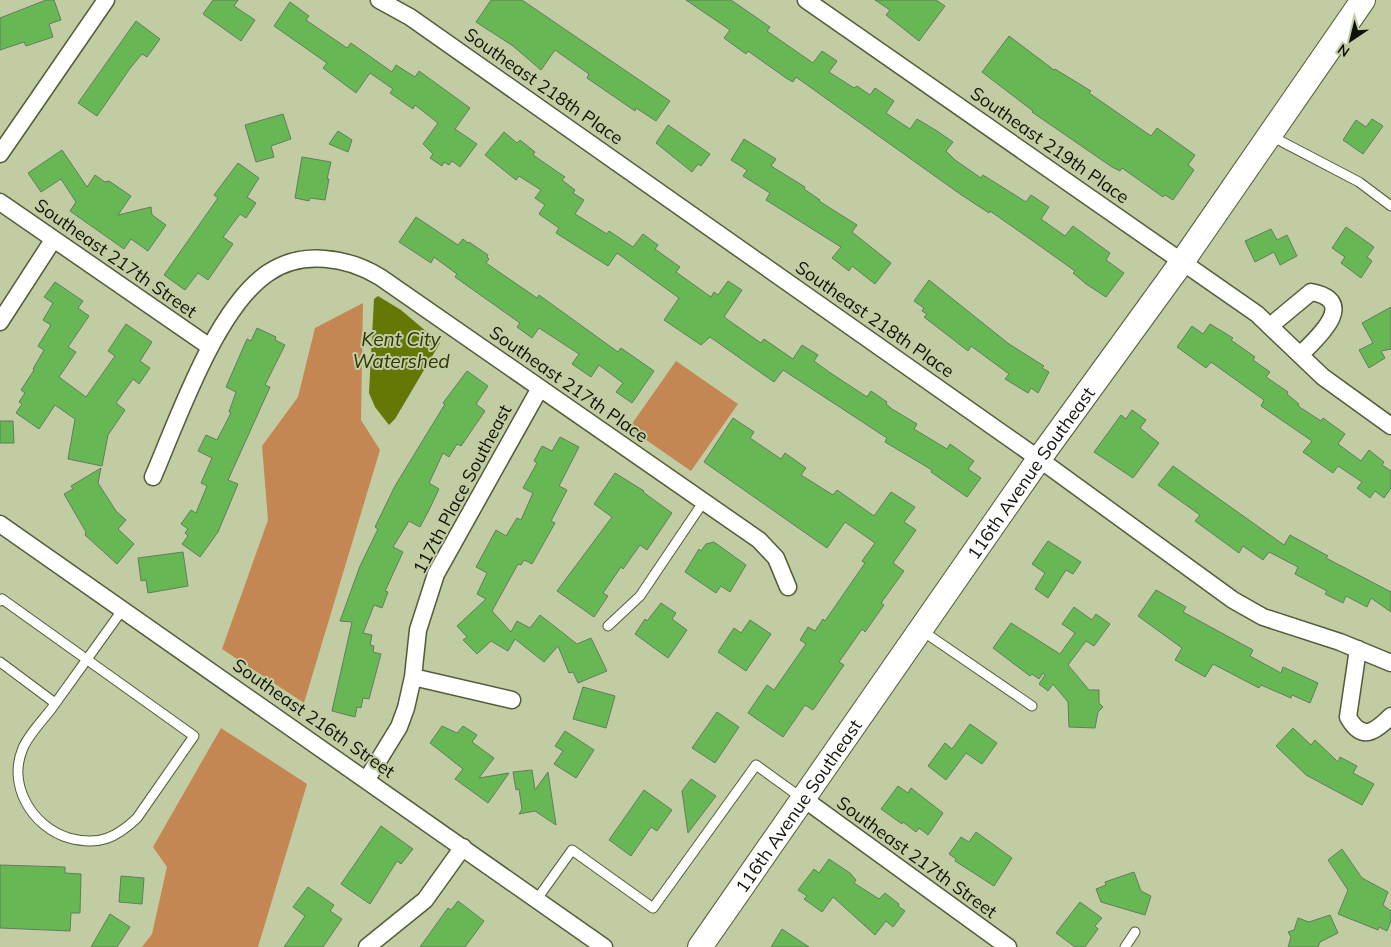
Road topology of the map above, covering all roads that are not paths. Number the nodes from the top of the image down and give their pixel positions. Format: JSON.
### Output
{"nodes":[{"id":1,"x":106,"y":0,"type":"edge"},
{"id":2,"x":379,"y":0,"type":"edge"},
{"id":3,"x":806,"y":0,"type":"edge"},
{"id":4,"x":1363,"y":0,"type":"edge"},
{"id":5,"x":1270,"y":135,"type":"junction"},
{"id":6,"x":0,"y":154,"type":"edge"},
{"id":7,"x":0,"y":202,"type":"edge"},
{"id":8,"x":1391,"y":206,"type":"edge"},
{"id":9,"x":53,"y":240,"type":"junction"},
{"id":10,"x":1182,"y":262,"type":"junction"},
{"id":11,"x":0,"y":322,"type":"edge"},
{"id":12,"x":1270,"y":326,"type":"junction"},
{"id":13,"x":210,"y":347,"type":"junction"},
{"id":14,"x":1300,"y":355,"type":"junction"},
{"id":15,"x":540,"y":388,"type":"junction"},
{"id":16,"x":1391,"y":426,"type":"edge"},
{"id":17,"x":1039,"y":459,"type":"junction"},
{"id":18,"x":153,"y":477,"type":"dead end"},
{"id":19,"x":704,"y":502,"type":"junction"},
{"id":20,"x":2,"y":530,"type":"edge"},
{"id":21,"x":788,"y":587,"type":"dead end"},
{"id":22,"x":0,"y":601,"type":"edge"},
{"id":23,"x":123,"y":609,"type":"junction"},
{"id":24,"x":608,"y":626,"type":"dead end"},
{"id":25,"x":921,"y":630,"type":"junction"},
{"id":26,"x":1358,"y":649,"type":"junction"},
{"id":27,"x":87,"y":659,"type":"junction"},
{"id":28,"x":0,"y":662,"type":"edge"},
{"id":29,"x":1391,"y":663,"type":"edge"},
{"id":30,"x":413,"y":677,"type":"junction"},
{"id":31,"x":512,"y":700,"type":"dead end"},
{"id":32,"x":55,"y":703,"type":"junction"},
{"id":33,"x":1032,"y":706,"type":"dead end"},
{"id":34,"x":1391,"y":716,"type":"edge"},
{"id":35,"x":367,"y":779,"type":"junction"},
{"id":36,"x":804,"y":799,"type":"junction"},
{"id":37,"x":464,"y":847,"type":"junction"},
{"id":38,"x":536,"y":899,"type":"junction"},
{"id":39,"x":1136,"y":932,"type":"dead end"},
{"id":40,"x":367,"y":947,"type":"edge"},
{"id":41,"x":604,"y":947,"type":"edge"},
{"id":42,"x":700,"y":947,"type":"edge"},
{"id":43,"x":1008,"y":947,"type":"edge"},
{"id":44,"x":1125,"y":947,"type":"edge"}],
"edges":[{"from":1,"to":6,"type":"street"},
{"from":2,"to":17,"type":"street","name":"Southeast 218th Place"},
{"from":3,"to":10,"type":"street","name":"Southeast 219th Place"},
{"from":4,"to":5,"type":"main road","name":"116th Avenue Southeast"},
{"from":5,"to":8,"type":"lane"},
{"from":5,"to":10,"type":"main road","name":"116th Avenue Southeast"},
{"from":7,"to":9,"type":"street","name":"Southeast 217th Street"},
{"from":9,"to":11,"type":"street"},
{"from":9,"to":13,"type":"street","name":"Southeast 217th Street"},
{"from":10,"to":12,"type":"street","name":"Southeast 219th Place"},
{"from":10,"to":17,"type":"main road","name":"116th Avenue Southeast"},
{"from":12,"to":14,"type":"street","name":"Southeast 219th Place"},
{"from":12,"to":14,"type":"street"},
{"from":13,"to":15,"type":"street","name":"Southeast 217th Place"},
{"from":13,"to":18,"type":"street","name":"Southeast 217th Place"},
{"from":14,"to":16,"type":"street","name":"Southeast 219th Place"},
{"from":15,"to":19,"type":"street","name":"Southeast 217th Place"},
{"from":15,"to":30,"type":"street","name":"117th Place Southeast"},
{"from":17,"to":25,"type":"main road","name":"116th Avenue Southeast"},
{"from":17,"to":26,"type":"street","name":"Southeast 218th Place"},
{"from":19,"to":21,"type":"street","name":"Southeast 217th Place"},
{"from":19,"to":24,"type":"lane"},
{"from":20,"to":23,"type":"street","name":"Southeast 216th Street"},
{"from":22,"to":27,"type":"lane"},
{"from":23,"to":27,"type":"lane"},
{"from":23,"to":35,"type":"street","name":"Southeast 216th Street"},
{"from":25,"to":33,"type":"lane"},
{"from":25,"to":36,"type":"main road","name":"116th Avenue Southeast"},
{"from":26,"to":29,"type":"street","name":"Southeast 218th Place"},
{"from":26,"to":34,"type":"street"},
{"from":27,"to":32,"type":"lane"},
{"from":27,"to":32,"type":"lane"},
{"from":28,"to":32,"type":"lane"},
{"from":30,"to":31,"type":"street"},
{"from":30,"to":35,"type":"street","name":"117th Place Southeast"},
{"from":35,"to":37,"type":"street","name":"Southeast 216th Street"},
{"from":36,"to":38,"type":"lane"},
{"from":36,"to":42,"type":"main road","name":"116th Avenue Southeast"},
{"from":36,"to":43,"type":"street","name":"Southeast 217th Street"},
{"from":37,"to":38,"type":"street","name":"Southeast 216th Street"},
{"from":37,"to":40,"type":"street"},
{"from":38,"to":41,"type":"street","name":"Southeast 216th Street"},
{"from":39,"to":44,"type":"lane"}]}
